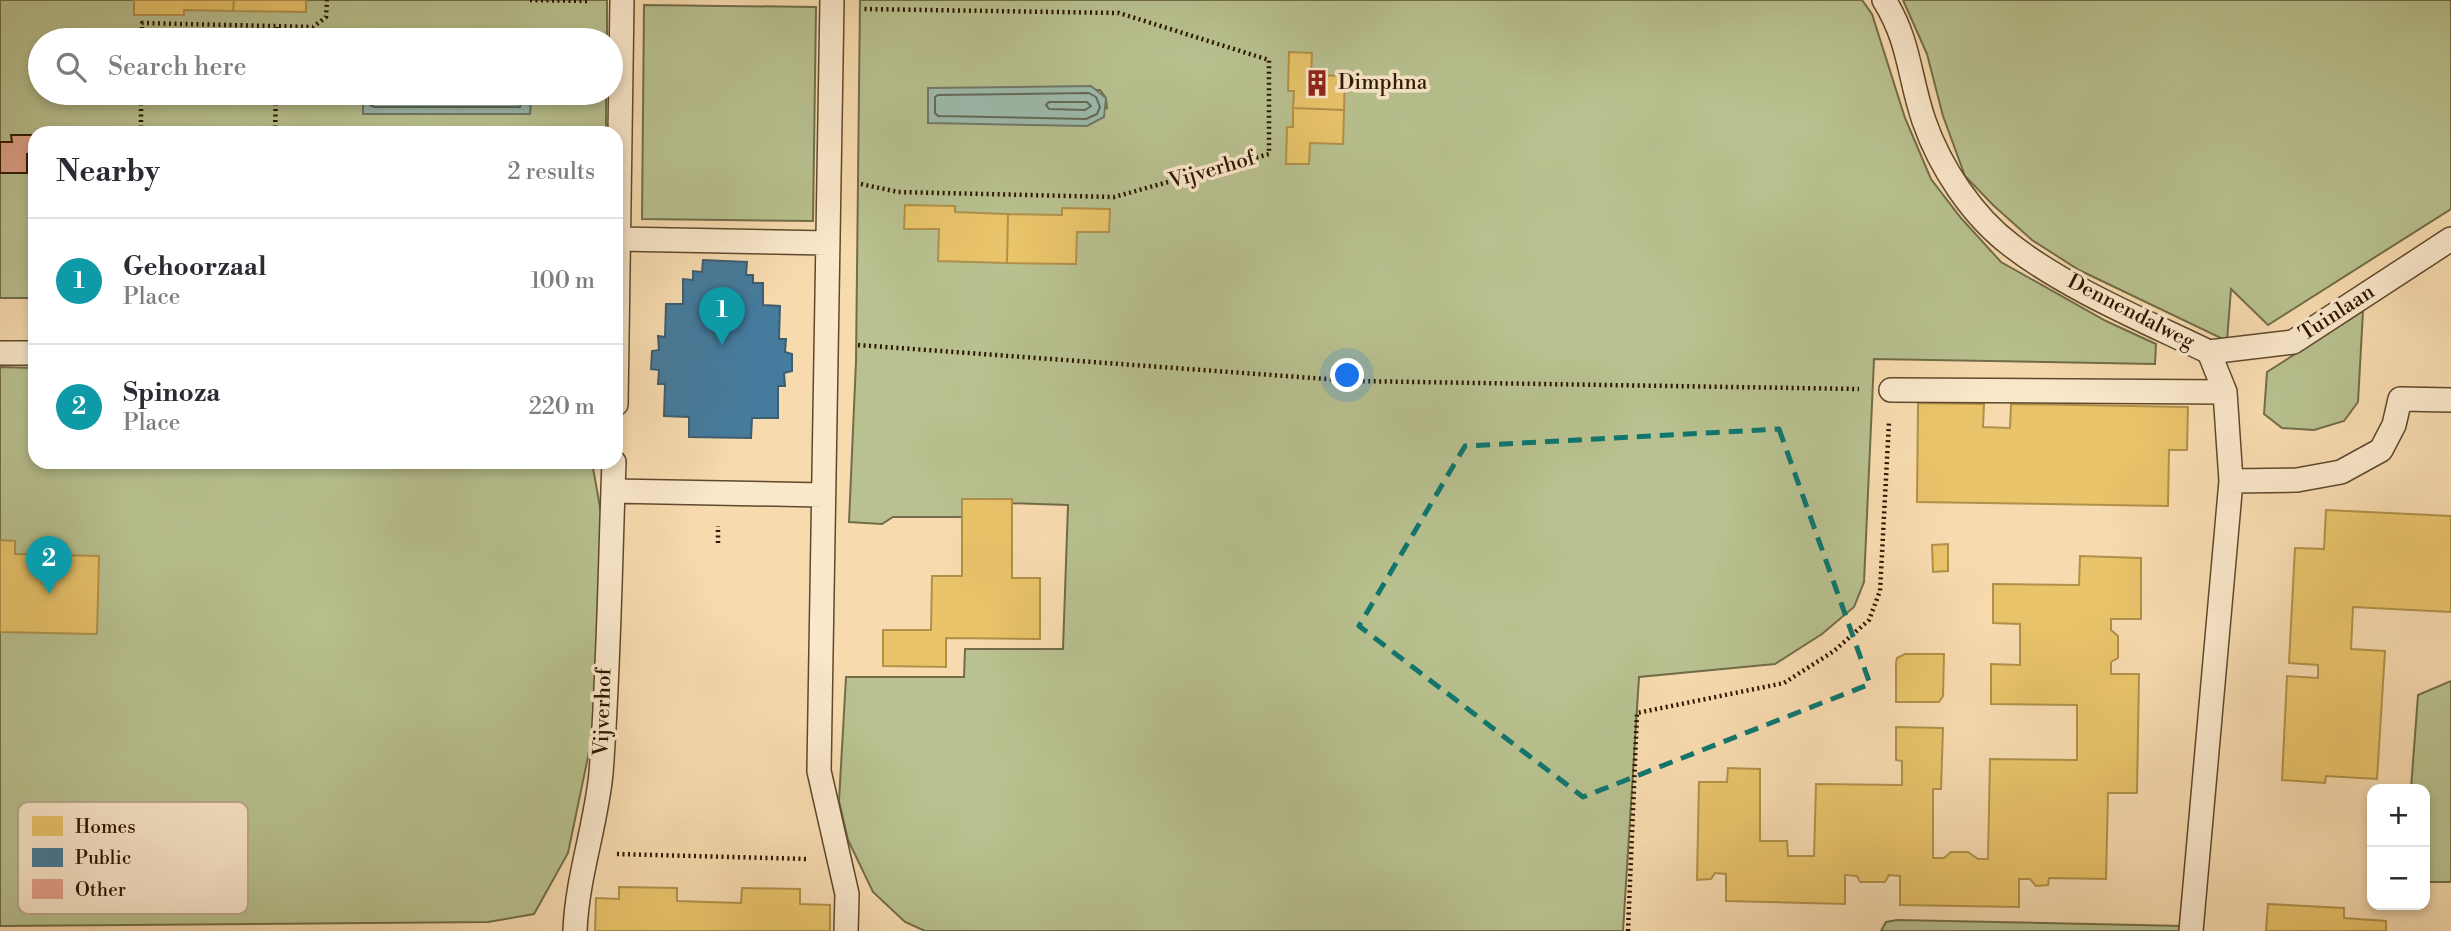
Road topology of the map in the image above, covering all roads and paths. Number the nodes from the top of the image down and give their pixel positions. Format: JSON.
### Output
{"nodes":[{"id":1,"x":327,"y":0,"type":"edge"},
{"id":2,"x":530,"y":0,"type":"edge"},
{"id":3,"x":1884,"y":0,"type":"edge"},
{"id":4,"x":622,"y":1,"type":"edge"},
{"id":5,"x":832,"y":4,"type":"edge"},
{"id":6,"x":277,"y":26,"type":"joint"},
{"id":7,"x":142,"y":28,"type":"edge"},
{"id":8,"x":622,"y":28,"type":"edge"},
{"id":9,"x":141,"y":105,"type":"edge"},
{"id":10,"x":276,"y":105,"type":"edge"},
{"id":11,"x":621,"y":105,"type":"edge"},
{"id":12,"x":141,"y":126,"type":"edge"},
{"id":13,"x":275,"y":126,"type":"edge"},
{"id":14,"x":620,"y":126,"type":"edge"},
{"id":15,"x":829,"y":177,"type":"junction"},
{"id":16,"x":623,"y":239,"type":"edge"},
{"id":17,"x":2451,"y":239,"type":"edge"},
{"id":18,"x":828,"y":243,"type":"junction"},
{"id":19,"x":827,"y":343,"type":"junction"},
{"id":20,"x":2209,"y":352,"type":"junction"},
{"id":21,"x":0,"y":353,"type":"edge"},
{"id":22,"x":28,"y":353,"type":"edge"},
{"id":23,"x":1891,"y":390,"type":"junction"},
{"id":24,"x":2225,"y":392,"type":"junction"},
{"id":25,"x":2451,"y":400,"type":"edge"},
{"id":26,"x":614,"y":469,"type":"edge"},
{"id":27,"x":2231,"y":481,"type":"junction"},
{"id":28,"x":613,"y":491,"type":"junction"},
{"id":29,"x":823,"y":495,"type":"junction"},
{"id":30,"x":589,"y":854,"type":"junction"},
{"id":31,"x":839,"y":859,"type":"junction"},
{"id":32,"x":575,"y":931,"type":"edge"},
{"id":33,"x":846,"y":931,"type":"edge"},
{"id":34,"x":1628,"y":931,"type":"edge"},
{"id":35,"x":2191,"y":931,"type":"edge"}],
"edges":[{"from":1,"to":6,"type":"path"},
{"from":2,"to":4,"type":"path"},
{"from":3,"to":20,"type":"lane","name":"Dennendalweg"},
{"from":4,"to":8,"type":"lane"},
{"from":5,"to":15,"type":"lane"},
{"from":5,"to":15,"type":"path","name":"Vijverhof"},
{"from":6,"to":7,"type":"path"},
{"from":9,"to":12,"type":"path"},
{"from":10,"to":13,"type":"path"},
{"from":11,"to":14,"type":"lane"},
{"from":15,"to":18,"type":"lane"},
{"from":16,"to":18,"type":"lane"},
{"from":17,"to":20,"type":"lane","name":"Tuinlaan"},
{"from":18,"to":19,"type":"lane"},
{"from":19,"to":23,"type":"path"},
{"from":19,"to":29,"type":"lane"},
{"from":20,"to":24,"type":"lane","name":"Dennendalweg"},
{"from":21,"to":22,"type":"lane"},
{"from":23,"to":24,"type":"lane"},
{"from":23,"to":34,"type":"path"},
{"from":24,"to":27,"type":"lane","name":"Dennendalweg"},
{"from":25,"to":27,"type":"lane"},
{"from":26,"to":28,"type":"lane","name":"Vijverhof"},
{"from":27,"to":35,"type":"lane","name":"Dennendalweg"},
{"from":28,"to":29,"type":"lane"},
{"from":28,"to":30,"type":"lane","name":"Vijverhof"},
{"from":29,"to":31,"type":"lane"},
{"from":30,"to":31,"type":"path"},
{"from":30,"to":32,"type":"lane","name":"Vijverhof"},
{"from":31,"to":33,"type":"lane"}]}
